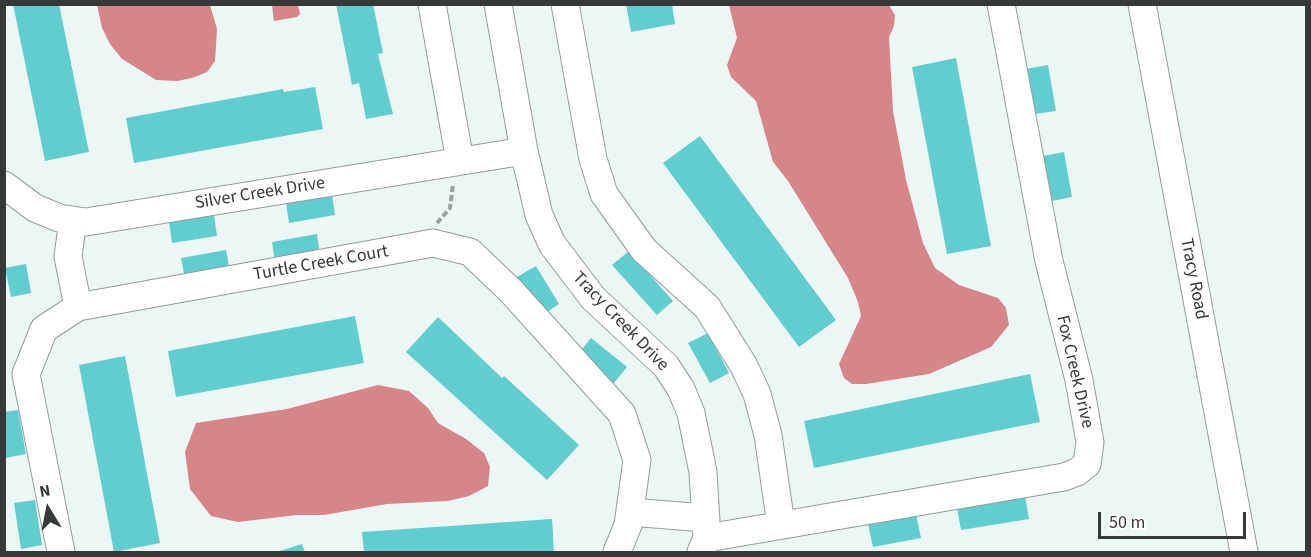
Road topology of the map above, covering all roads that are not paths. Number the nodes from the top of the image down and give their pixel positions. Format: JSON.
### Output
{"nodes":[{"id":1,"x":432,"y":4,"type":"edge"},
{"id":2,"x":498,"y":4,"type":"edge"},
{"id":3,"x":565,"y":4,"type":"edge"},
{"id":4,"x":1001,"y":4,"type":"edge"},
{"id":5,"x":1142,"y":4,"type":"edge"},
{"id":6,"x":524,"y":151,"type":"junction"},
{"id":7,"x":456,"y":162,"type":"junction"},
{"id":8,"x":4,"y":185,"type":"edge"},
{"id":9,"x":73,"y":220,"type":"junction"},
{"id":10,"x":78,"y":307,"type":"junction"},
{"id":11,"x":630,"y":512,"type":"junction"},
{"id":12,"x":781,"y":525,"type":"junction"},
{"id":13,"x":708,"y":540,"type":"edge"},
{"id":14,"x":61,"y":552,"type":"edge"},
{"id":15,"x":617,"y":552,"type":"edge"},
{"id":16,"x":1244,"y":552,"type":"edge"}],
"edges":[{"from":1,"to":7,"type":"street"},
{"from":2,"to":6,"type":"street","name":"Tracy Creek Drive"},
{"from":3,"to":12,"type":"street"},
{"from":4,"to":12,"type":"street","name":"Fox Creek Drive"},
{"from":5,"to":16,"type":"street","name":"Tracy Road"},
{"from":6,"to":7,"type":"street","name":"Silver Creek Drive"},
{"from":6,"to":13,"type":"street","name":"Tracy Creek Drive"},
{"from":7,"to":9,"type":"street","name":"Silver Creek Drive"},
{"from":8,"to":9,"type":"street","name":"Silver Creek Drive"},
{"from":9,"to":10,"type":"street"},
{"from":10,"to":11,"type":"street","name":"Turtle Creek Court"},
{"from":10,"to":14,"type":"street","name":"Turtle Creek Court"},
{"from":11,"to":13,"type":"street","name":"Fox Creek Drive"},
{"from":11,"to":15,"type":"street","name":"Turtle Creek Court"},
{"from":12,"to":13,"type":"street","name":"Fox Creek Drive"}]}
